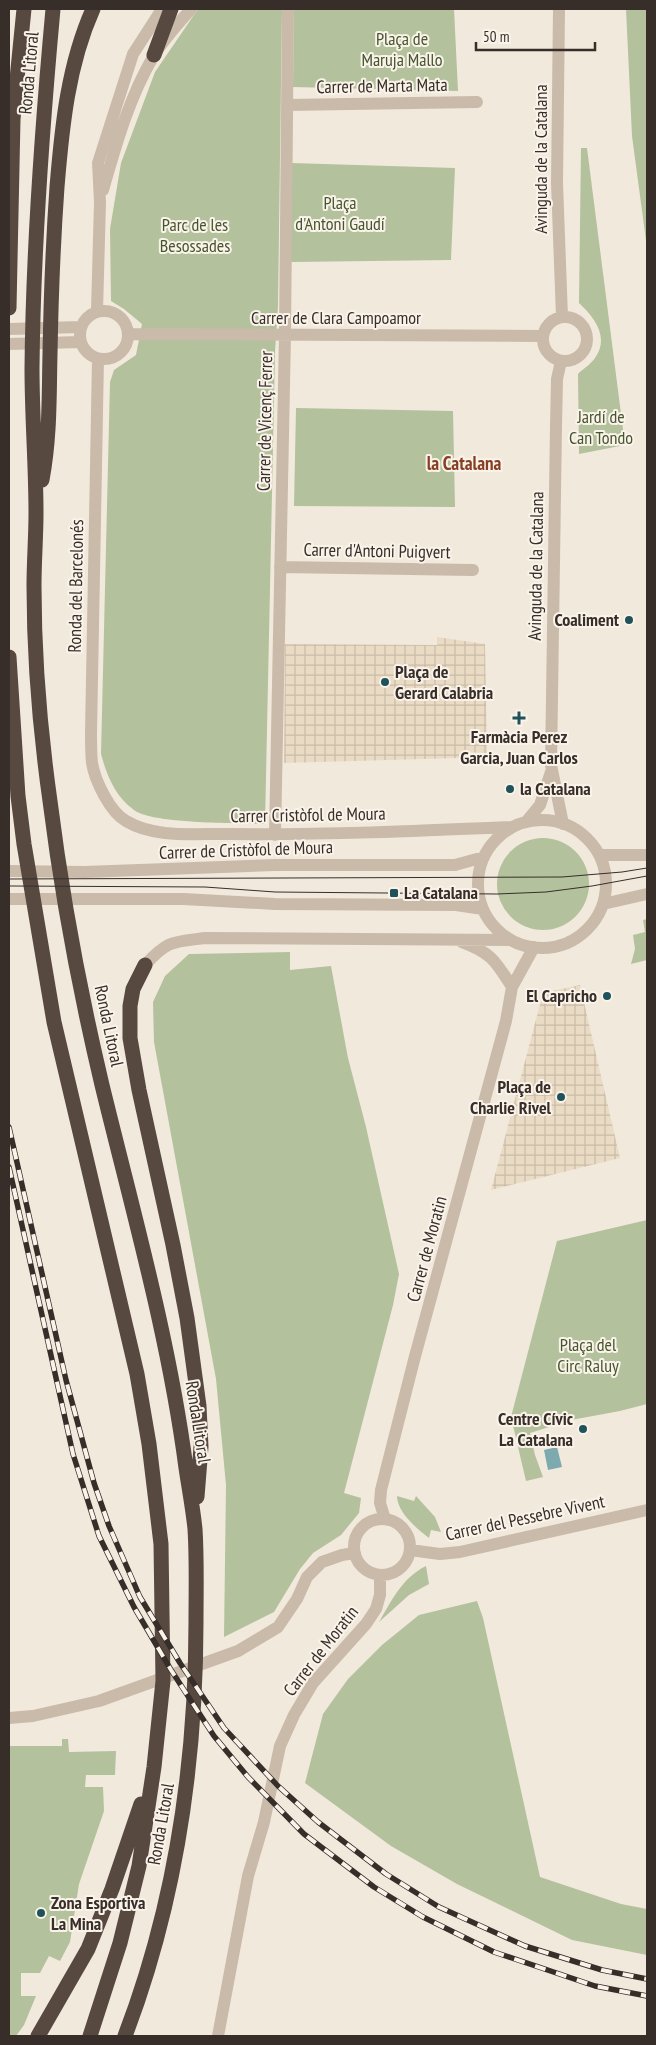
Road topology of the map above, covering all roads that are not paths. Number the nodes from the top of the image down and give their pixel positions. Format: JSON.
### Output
{"nodes":[{"id":1,"x":24,"y":9,"type":"edge"},
{"id":2,"x":53,"y":9,"type":"edge"},
{"id":3,"x":93,"y":9,"type":"edge"},
{"id":4,"x":162,"y":9,"type":"edge"},
{"id":5,"x":171,"y":9,"type":"edge"},
{"id":6,"x":191,"y":9,"type":"edge"},
{"id":7,"x":288,"y":9,"type":"edge"},
{"id":8,"x":550,"y":9,"type":"edge"},
{"id":9,"x":559,"y":9,"type":"edge"},
{"id":10,"x":568,"y":9,"type":"edge"},
{"id":11,"x":559,"y":30,"type":"junction"},
{"id":12,"x":154,"y":55,"type":"junction"},
{"id":13,"x":477,"y":102,"type":"dead end"},
{"id":14,"x":287,"y":105,"type":"junction"},
{"id":15,"x":100,"y":202,"type":"junction"},
{"id":16,"x":9,"y":308,"type":"edge"},
{"id":17,"x":98,"y":311,"type":"junction"},
{"id":18,"x":562,"y":317,"type":"junction"},
{"id":19,"x":80,"y":327,"type":"junction"},
{"id":20,"x":9,"y":329,"type":"edge"},
{"id":21,"x":128,"y":334,"type":"junction"},
{"id":22,"x":285,"y":335,"type":"junction"},
{"id":23,"x":543,"y":336,"type":"junction"},
{"id":24,"x":80,"y":342,"type":"junction"},
{"id":25,"x":9,"y":344,"type":"edge"},
{"id":26,"x":98,"y":359,"type":"junction"},
{"id":27,"x":561,"y":361,"type":"junction"},
{"id":28,"x":36,"y":513,"type":"junction"},
{"id":29,"x":280,"y":567,"type":"junction"},
{"id":30,"x":473,"y":570,"type":"dead end"},
{"id":31,"x":9,"y":656,"type":"edge"},
{"id":32,"x":9,"y":767,"type":"edge"},
{"id":33,"x":551,"y":772,"type":"junction"},
{"id":34,"x":18,"y":796,"type":"junction"},
{"id":35,"x":112,"y":808,"type":"joint"},
{"id":36,"x":526,"y":822,"type":"junction"},
{"id":37,"x":563,"y":824,"type":"junction"},
{"id":38,"x":512,"y":827,"type":"junction"},
{"id":39,"x":275,"y":834,"type":"junction"},
{"id":40,"x":599,"y":855,"type":"junction"},
{"id":41,"x":647,"y":855,"type":"edge"},
{"id":42,"x":484,"y":857,"type":"junction"},
{"id":43,"x":9,"y":871,"type":"edge"},
{"id":44,"x":647,"y":894,"type":"edge"},
{"id":45,"x":9,"y":899,"type":"edge"},
{"id":46,"x":603,"y":904,"type":"junction"},
{"id":47,"x":483,"y":909,"type":"junction"},
{"id":48,"x":455,"y":939,"type":"junction"},
{"id":49,"x":510,"y":940,"type":"junction"},
{"id":50,"x":534,"y":948,"type":"junction"},
{"id":51,"x":145,"y":965,"type":"joint"},
{"id":52,"x":512,"y":987,"type":"junction"},
{"id":53,"x":647,"y":1510,"type":"edge"},
{"id":54,"x":385,"y":1519,"type":"junction"},
{"id":55,"x":194,"y":1526,"type":"junction"},
{"id":56,"x":410,"y":1550,"type":"junction"},
{"id":57,"x":355,"y":1553,"type":"junction"},
{"id":58,"x":380,"y":1575,"type":"junction"},
{"id":59,"x":9,"y":1718,"type":"edge"},
{"id":60,"x":154,"y":1767,"type":"junction"},
{"id":61,"x":38,"y":2036,"type":"edge"},
{"id":62,"x":90,"y":2036,"type":"edge"},
{"id":63,"x":125,"y":2036,"type":"edge"},
{"id":64,"x":218,"y":2036,"type":"edge"}],
"edges":[{"from":1,"to":16,"type":"highway","name":"Ronda Litoral"},
{"from":2,"to":28,"type":"highway","name":"Ronda Litoral"},
{"from":3,"to":28,"type":"highway"},
{"from":4,"to":15,"type":"street"},
{"from":5,"to":12,"type":"highway"},
{"from":6,"to":12,"type":"street"},
{"from":7,"to":14,"type":"street","name":"Carrer de Vicenç Ferrer"},
{"from":8,"to":11,"type":"street","name":"Avinguda de la Catalana"},
{"from":9,"to":11,"type":"street","name":"Avinguda de la Catalana"},
{"from":10,"to":11,"type":"street","name":"Avinguda de la Catalana"},
{"from":11,"to":18,"type":"street","name":"Avinguda de la Catalana"},
{"from":12,"to":15,"type":"street"},
{"from":13,"to":14,"type":"street","name":"Carrer de Marta Mata"},
{"from":14,"to":22,"type":"street","name":"Carrer de Vicenç Ferrer"},
{"from":15,"to":17,"type":"street"},
{"from":17,"to":19,"type":"street"},
{"from":17,"to":21,"type":"street"},
{"from":18,"to":23,"type":"street"},
{"from":18,"to":27,"type":"street"},
{"from":19,"to":20,"type":"street"},
{"from":19,"to":24,"type":"street"},
{"from":21,"to":22,"type":"street","name":"Carrer de Clara Campoamor"},
{"from":21,"to":26,"type":"street"},
{"from":22,"to":23,"type":"street","name":"Carrer de Clara Campoamor"},
{"from":22,"to":29,"type":"street","name":"Carrer de Vicenç Ferrer"},
{"from":23,"to":27,"type":"street"},
{"from":24,"to":25,"type":"street"},
{"from":24,"to":26,"type":"street"},
{"from":26,"to":35,"type":"street","name":"Ronda del Barcelonés"},
{"from":27,"to":33,"type":"street","name":"Avinguda de la Catalana"},
{"from":28,"to":55,"type":"highway","name":"Ronda Litoral"},
{"from":29,"to":30,"type":"street","name":"Carrer d'Antoni Puigvert"},
{"from":29,"to":39,"type":"street","name":"Carrer de Vicenç Ferrer"},
{"from":31,"to":34,"type":"highway","name":"Ronda Litoral"},
{"from":32,"to":34,"type":"highway"},
{"from":33,"to":36,"type":"street","name":"Avinguda de la Catalana"},
{"from":33,"to":37,"type":"street","name":"Avinguda de la Catalana"},
{"from":34,"to":60,"type":"highway","name":"Ronda Litoral"},
{"from":35,"to":39,"type":"street","name":"Carrer Cristòfol de Moura"},
{"from":36,"to":37,"type":"street"},
{"from":36,"to":38,"type":"street"},
{"from":37,"to":40,"type":"street"},
{"from":38,"to":39,"type":"street","name":"Carrer Cristòfol de Moura"},
{"from":38,"to":42,"type":"street"},
{"from":40,"to":41,"type":"street"},
{"from":40,"to":46,"type":"street"},
{"from":42,"to":43,"type":"street","name":"Carrer de Cristòfol de Moura"},
{"from":42,"to":47,"type":"street"},
{"from":44,"to":46,"type":"street"},
{"from":45,"to":47,"type":"street"},
{"from":46,"to":50,"type":"street"},
{"from":47,"to":49,"type":"street"},
{"from":48,"to":49,"type":"street"},
{"from":48,"to":51,"type":"street"},
{"from":48,"to":52,"type":"street"},
{"from":49,"to":50,"type":"street"},
{"from":50,"to":52,"type":"street","name":"Carrer de Moratin"},
{"from":51,"to":55,"type":"highway"},
{"from":52,"to":54,"type":"street","name":"Carrer de Moratin"},
{"from":53,"to":56,"type":"street","name":"Carrer del Pessebre Vivent"},
{"from":54,"to":56,"type":"street"},
{"from":54,"to":57,"type":"street"},
{"from":55,"to":63,"type":"highway","name":"Ronda Litoral"},
{"from":56,"to":58,"type":"street"},
{"from":57,"to":58,"type":"street"},
{"from":57,"to":59,"type":"street"},
{"from":58,"to":64,"type":"street","name":"Carrer de Moratin"},
{"from":60,"to":61,"type":"highway"},
{"from":60,"to":62,"type":"highway","name":"Ronda Litoral"}]}
